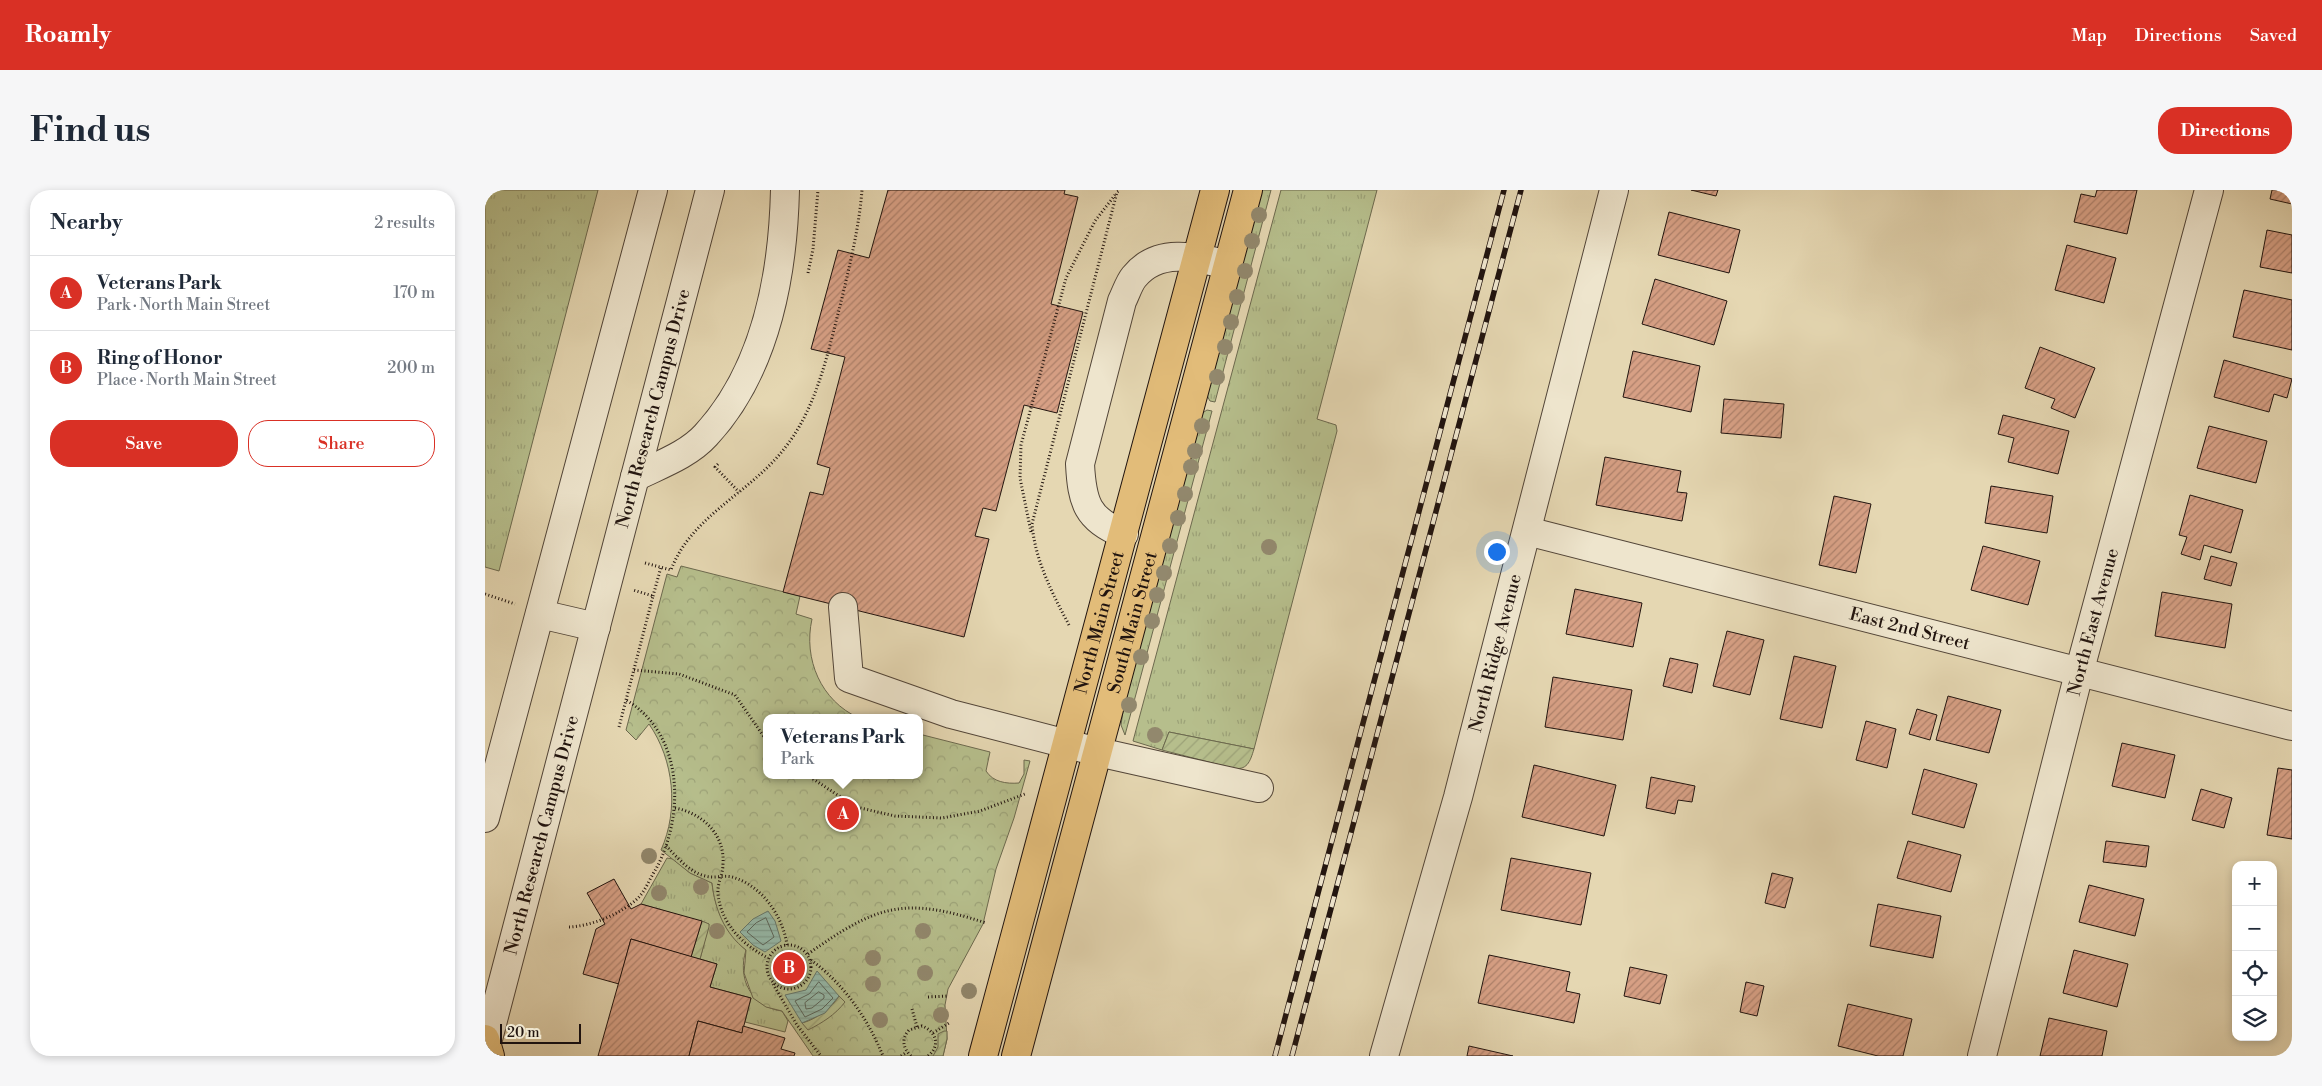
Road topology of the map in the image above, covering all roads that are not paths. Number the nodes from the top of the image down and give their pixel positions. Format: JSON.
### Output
{"nodes":[{"id":1,"x":653,"y":190,"type":"edge"},
{"id":2,"x":710,"y":190,"type":"edge"},
{"id":3,"x":785,"y":190,"type":"edge"},
{"id":4,"x":1215,"y":190,"type":"edge"},
{"id":5,"x":1248,"y":190,"type":"edge"},
{"id":6,"x":1614,"y":190,"type":"edge"},
{"id":7,"x":2209,"y":190,"type":"edge"},
{"id":8,"x":1197,"y":258,"type":"junction"},
{"id":9,"x":1228,"y":265,"type":"junction"},
{"id":10,"x":635,"y":477,"type":"junction"},
{"id":11,"x":1527,"y":531,"type":"junction"},
{"id":12,"x":1124,"y":534,"type":"junction"},
{"id":13,"x":843,"y":607,"type":"dead end"},
{"id":14,"x":540,"y":614,"type":"junction"},
{"id":15,"x":596,"y":627,"type":"junction"},
{"id":16,"x":2079,"y":673,"type":"junction"},
{"id":17,"x":2292,"y":726,"type":"edge"},
{"id":18,"x":1068,"y":744,"type":"junction"},
{"id":19,"x":1099,"y":752,"type":"junction"},
{"id":20,"x":1259,"y":788,"type":"dead end"},
{"id":21,"x":485,"y":818,"type":"edge"},
{"id":22,"x":487,"y":1046,"type":"edge"},
{"id":23,"x":983,"y":1056,"type":"edge"},
{"id":24,"x":1016,"y":1056,"type":"edge"},
{"id":25,"x":1384,"y":1056,"type":"edge"},
{"id":26,"x":1982,"y":1056,"type":"edge"}],
"edges":[{"from":1,"to":14,"type":"street"},
{"from":2,"to":10,"type":"street","name":"North Research Campus Drive"},
{"from":3,"to":10,"type":"street"},
{"from":4,"to":8,"type":"main road","name":"North Main Street"},
{"from":5,"to":9,"type":"main road","name":"South Main Street"},
{"from":6,"to":11,"type":"street","name":"North Ridge Avenue"},
{"from":7,"to":16,"type":"street","name":"North East Avenue"},
{"from":8,"to":9,"type":"street"},
{"from":8,"to":12,"type":"main road","name":"North Main Street"},
{"from":8,"to":12,"type":"street"},
{"from":9,"to":19,"type":"main road","name":"South Main Street"},
{"from":10,"to":15,"type":"street","name":"North Research Campus Drive"},
{"from":11,"to":16,"type":"street","name":"East 2nd Street"},
{"from":11,"to":25,"type":"street","name":"North Ridge Avenue"},
{"from":12,"to":18,"type":"main road","name":"North Main Street"},
{"from":13,"to":18,"type":"street"},
{"from":14,"to":15,"type":"street"},
{"from":14,"to":21,"type":"street"},
{"from":15,"to":22,"type":"street","name":"North Research Campus Drive"},
{"from":16,"to":17,"type":"street","name":"East 2nd Street"},
{"from":16,"to":26,"type":"street","name":"North East Avenue"},
{"from":18,"to":19,"type":"street"},
{"from":18,"to":23,"type":"main road","name":"North Main Street"},
{"from":19,"to":20,"type":"street"},
{"from":19,"to":24,"type":"main road","name":"South Main Street"}]}
